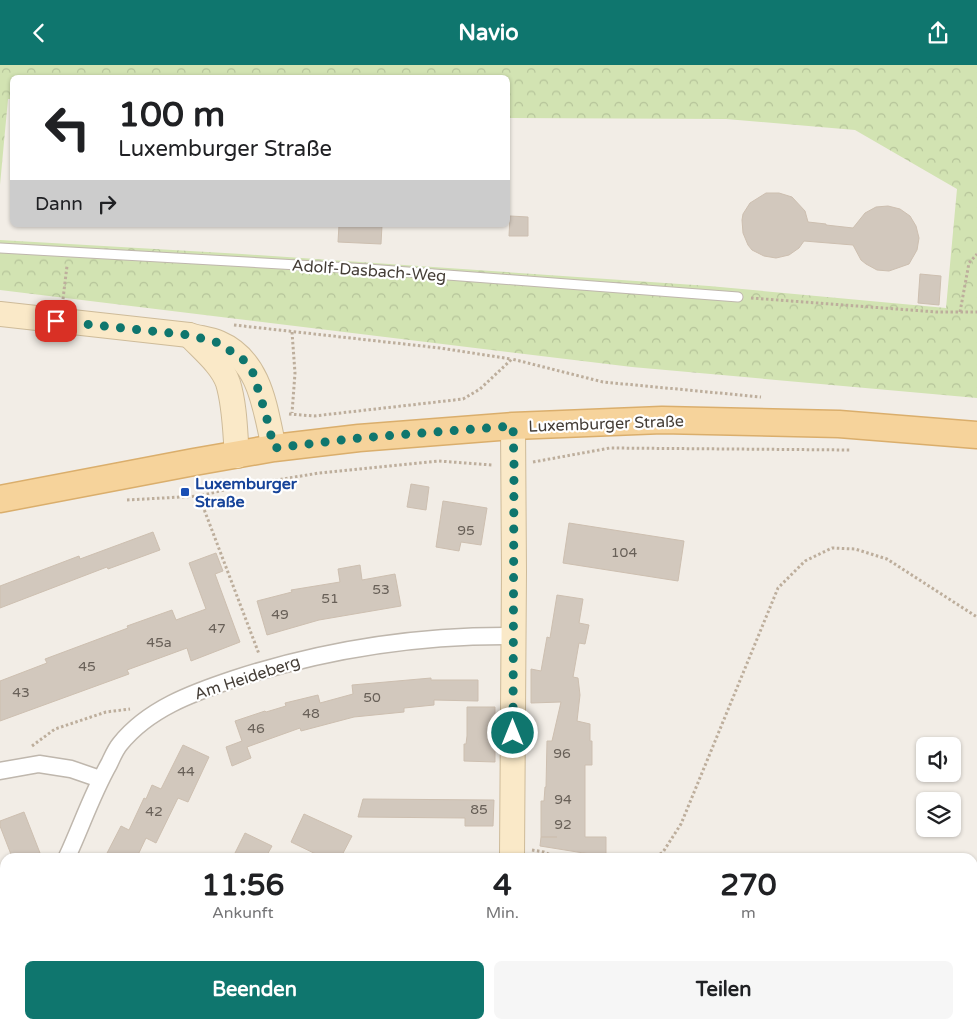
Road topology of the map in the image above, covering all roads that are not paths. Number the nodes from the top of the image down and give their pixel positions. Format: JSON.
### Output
{"nodes":[{"id":1,"x":0,"y":248,"type":"edge"},
{"id":2,"x":738,"y":297,"type":"road end"},
{"id":3,"x":0,"y":314,"type":"edge"},
{"id":4,"x":189,"y":335,"type":"junction"},
{"id":5,"x":513,"y":426,"type":"junction"},
{"id":6,"x":977,"y":435,"type":"edge"},
{"id":7,"x":274,"y":448,"type":"junction"},
{"id":8,"x":237,"y":456,"type":"junction"},
{"id":9,"x":0,"y":499,"type":"edge"},
{"id":10,"x":514,"y":636,"type":"junction"},
{"id":11,"x":0,"y":771,"type":"edge"},
{"id":12,"x":100,"y":779,"type":"junction"},
{"id":13,"x":68,"y":853,"type":"edge"},
{"id":14,"x":512,"y":853,"type":"edge"}],
"edges":[{"from":1,"to":2,"type":"lane","name":"Adolf-Dasbach-Weg"},
{"from":3,"to":4,"type":"main road"},
{"from":4,"to":7,"type":"main road"},
{"from":4,"to":8,"type":"main road"},
{"from":5,"to":6,"type":"main road","name":"Luxemburger Straße"},
{"from":5,"to":7,"type":"main road","name":"Luxemburger Straße"},
{"from":5,"to":10,"type":"main road"},
{"from":7,"to":8,"type":"main road","name":"Luxemburger Straße"},
{"from":8,"to":9,"type":"main road","name":"Luxemburger Straße"},
{"from":10,"to":12,"type":"street","name":"Am Heideberg"},
{"from":10,"to":14,"type":"main road"},
{"from":11,"to":12,"type":"street"},
{"from":12,"to":13,"type":"street","name":"Am Heideberg"}]}
